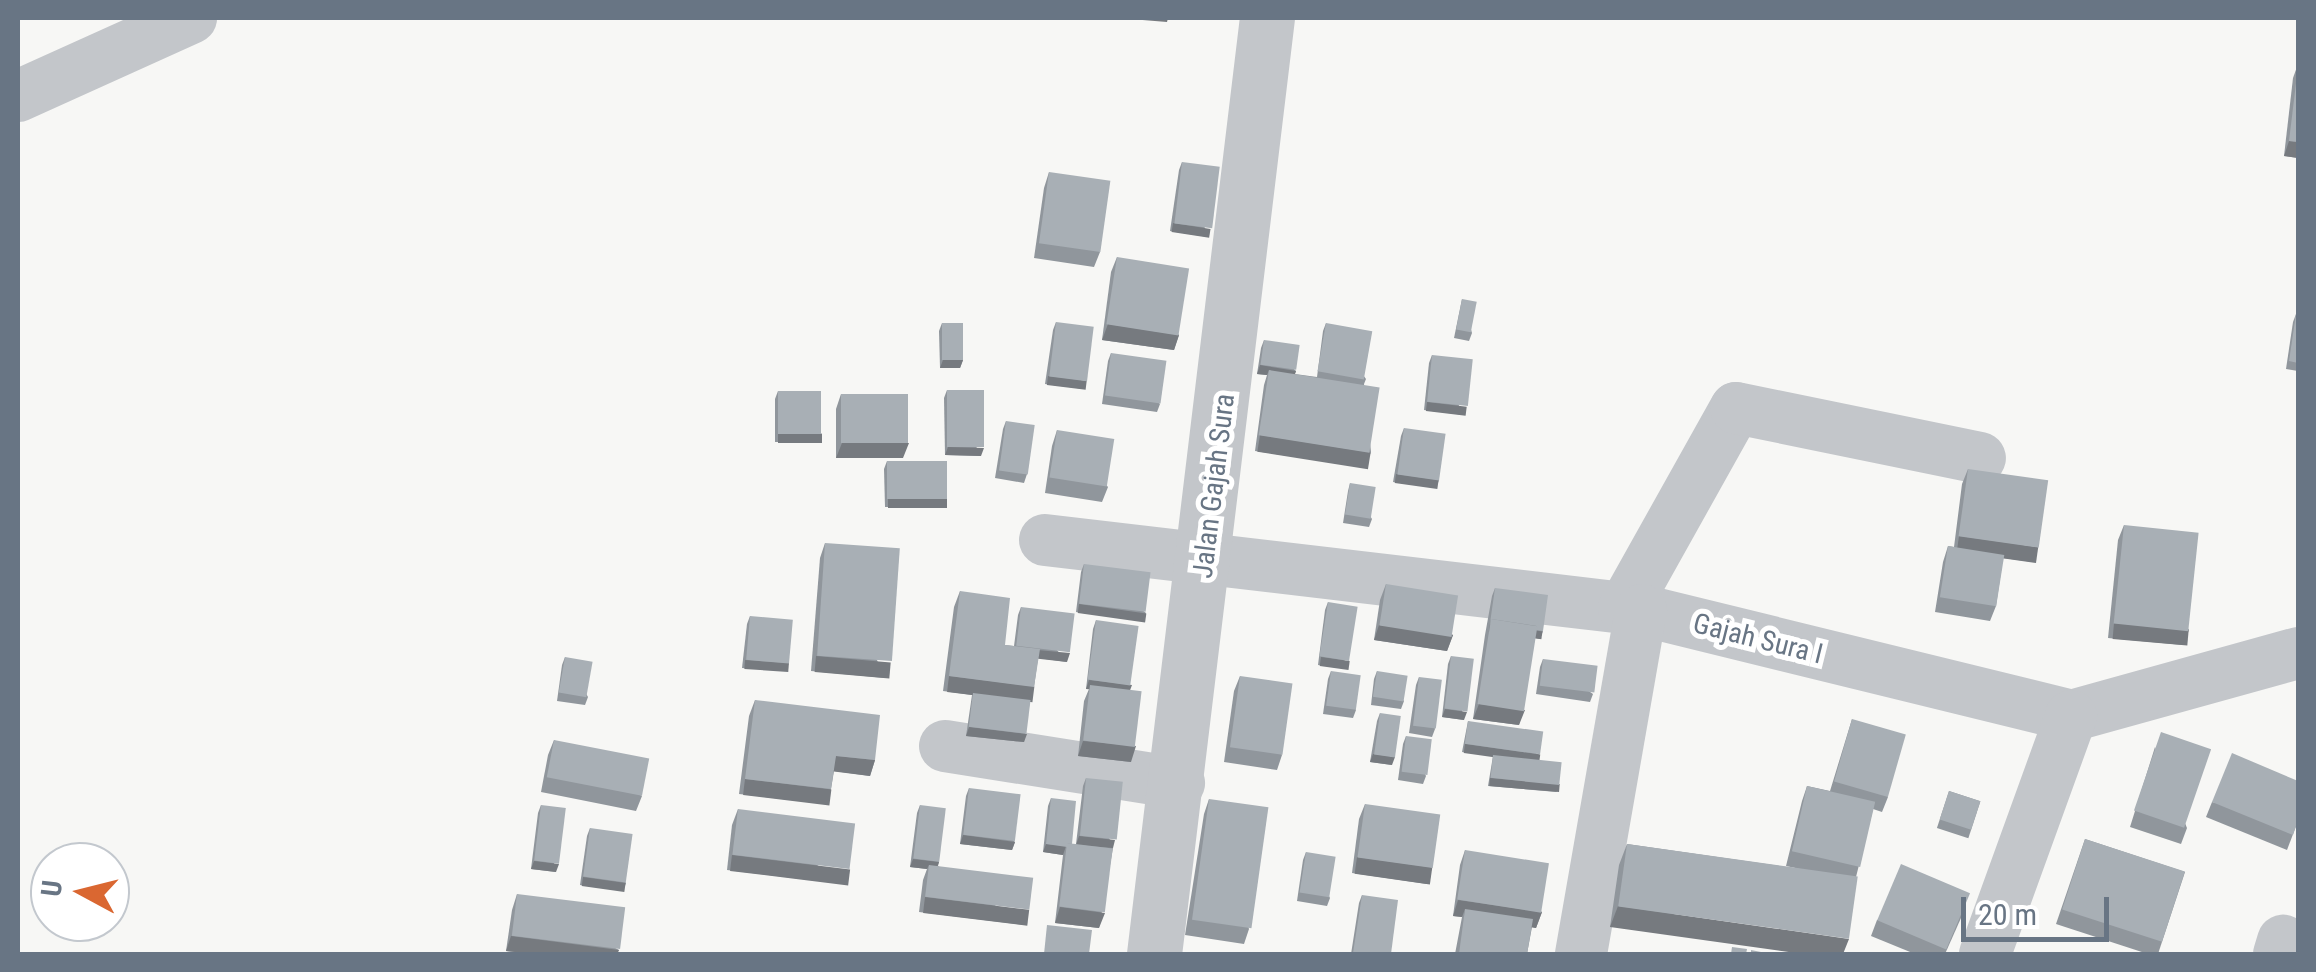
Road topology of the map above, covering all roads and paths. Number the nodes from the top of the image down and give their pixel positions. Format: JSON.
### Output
{"nodes":[{"id":1,"x":190,"y":18,"type":"edge"},
{"id":2,"x":1267,"y":18,"type":"edge"},
{"id":3,"x":18,"y":96,"type":"edge"},
{"id":4,"x":1980,"y":458,"type":"dead end"},
{"id":5,"x":1045,"y":540,"type":"dead end"},
{"id":6,"x":1206,"y":560,"type":"junction"},
{"id":7,"x":1632,"y":609,"type":"junction"},
{"id":8,"x":2298,"y":653,"type":"edge"},
{"id":9,"x":2071,"y":716,"type":"junction"},
{"id":10,"x":945,"y":746,"type":"dead end"},
{"id":11,"x":1179,"y":783,"type":"junction"},
{"id":12,"x":1154,"y":954,"type":"edge"},
{"id":13,"x":1580,"y":954,"type":"edge"},
{"id":14,"x":1985,"y":954,"type":"edge"}],
"edges":[{"from":1,"to":3,"type":"street"},
{"from":2,"to":6,"type":"street","name":"Jalan Gajah Sura"},
{"from":4,"to":7,"type":"street"},
{"from":5,"to":6,"type":"street","name":"Gajah Sura I"},
{"from":6,"to":7,"type":"street","name":"Gajah Sura I"},
{"from":6,"to":11,"type":"street","name":"Jalan Gajah Sura"},
{"from":7,"to":9,"type":"street","name":"Gajah Sura I"},
{"from":7,"to":13,"type":"street"},
{"from":8,"to":9,"type":"street","name":"Gajah Sura I"},
{"from":9,"to":14,"type":"street"},
{"from":10,"to":11,"type":"street"},
{"from":11,"to":12,"type":"street","name":"Jalan Gajah Sura"}]}
